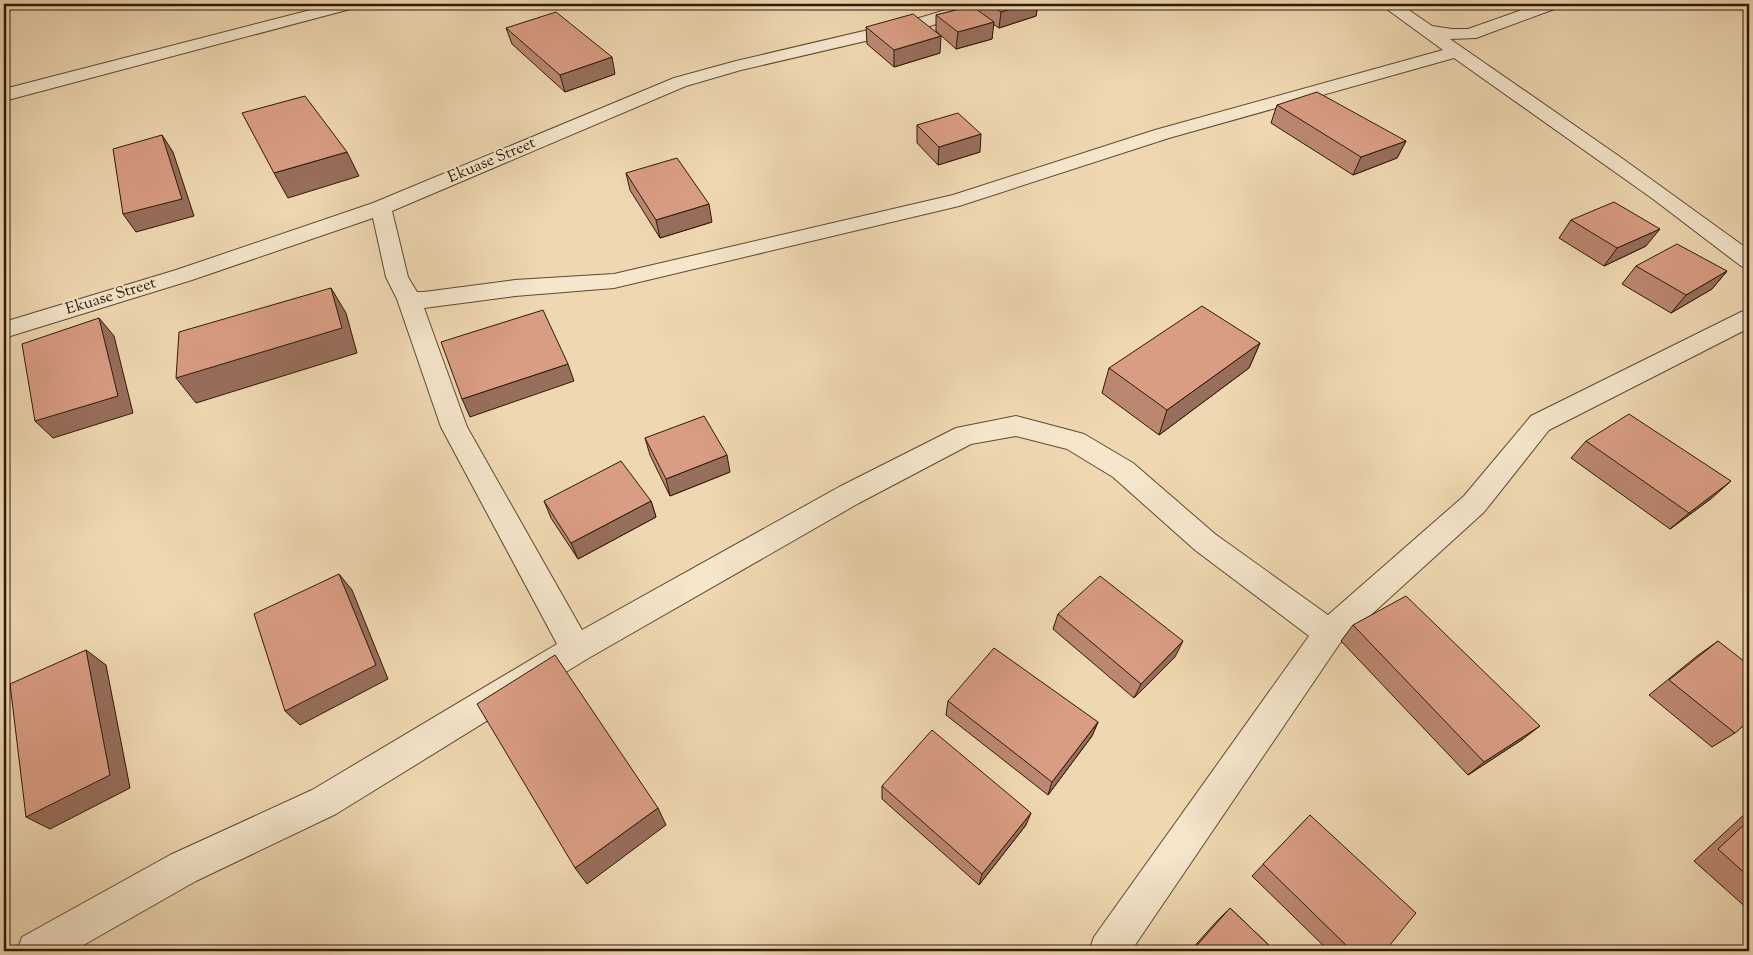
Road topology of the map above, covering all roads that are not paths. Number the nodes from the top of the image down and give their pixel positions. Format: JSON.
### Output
{"nodes":[{"id":1,"x":352,"y":4,"type":"edge"},
{"id":2,"x":983,"y":4,"type":"edge"},
{"id":3,"x":1390,"y":4,"type":"edge"},
{"id":4,"x":1554,"y":4,"type":"edge"},
{"id":5,"x":1428,"y":31,"type":"junction"},
{"id":6,"x":1456,"y":52,"type":"junction"},
{"id":7,"x":4,"y":95,"type":"edge"},
{"id":8,"x":380,"y":208,"type":"junction"},
{"id":9,"x":1749,"y":261,"type":"edge"},
{"id":10,"x":409,"y":299,"type":"junction"},
{"id":11,"x":1749,"y":318,"type":"edge"},
{"id":12,"x":4,"y":330,"type":"edge"},
{"id":13,"x":1330,"y":633,"type":"junction"},
{"id":14,"x":576,"y":649,"type":"junction"},
{"id":15,"x":36,"y":951,"type":"edge"},
{"id":16,"x":1108,"y":951,"type":"edge"}],
"edges":[{"from":1,"to":7,"type":"street"},
{"from":2,"to":8,"type":"street","name":"Ekuase Street"},
{"from":3,"to":5,"type":"street"},
{"from":4,"to":5,"type":"street"},
{"from":5,"to":6,"type":"street"},
{"from":6,"to":9,"type":"street"},
{"from":6,"to":10,"type":"street"},
{"from":8,"to":10,"type":"street"},
{"from":8,"to":12,"type":"street","name":"Ekuase Street"},
{"from":10,"to":14,"type":"street"},
{"from":11,"to":13,"type":"street"},
{"from":13,"to":14,"type":"street"},
{"from":13,"to":16,"type":"street"},
{"from":14,"to":15,"type":"street"}]}
